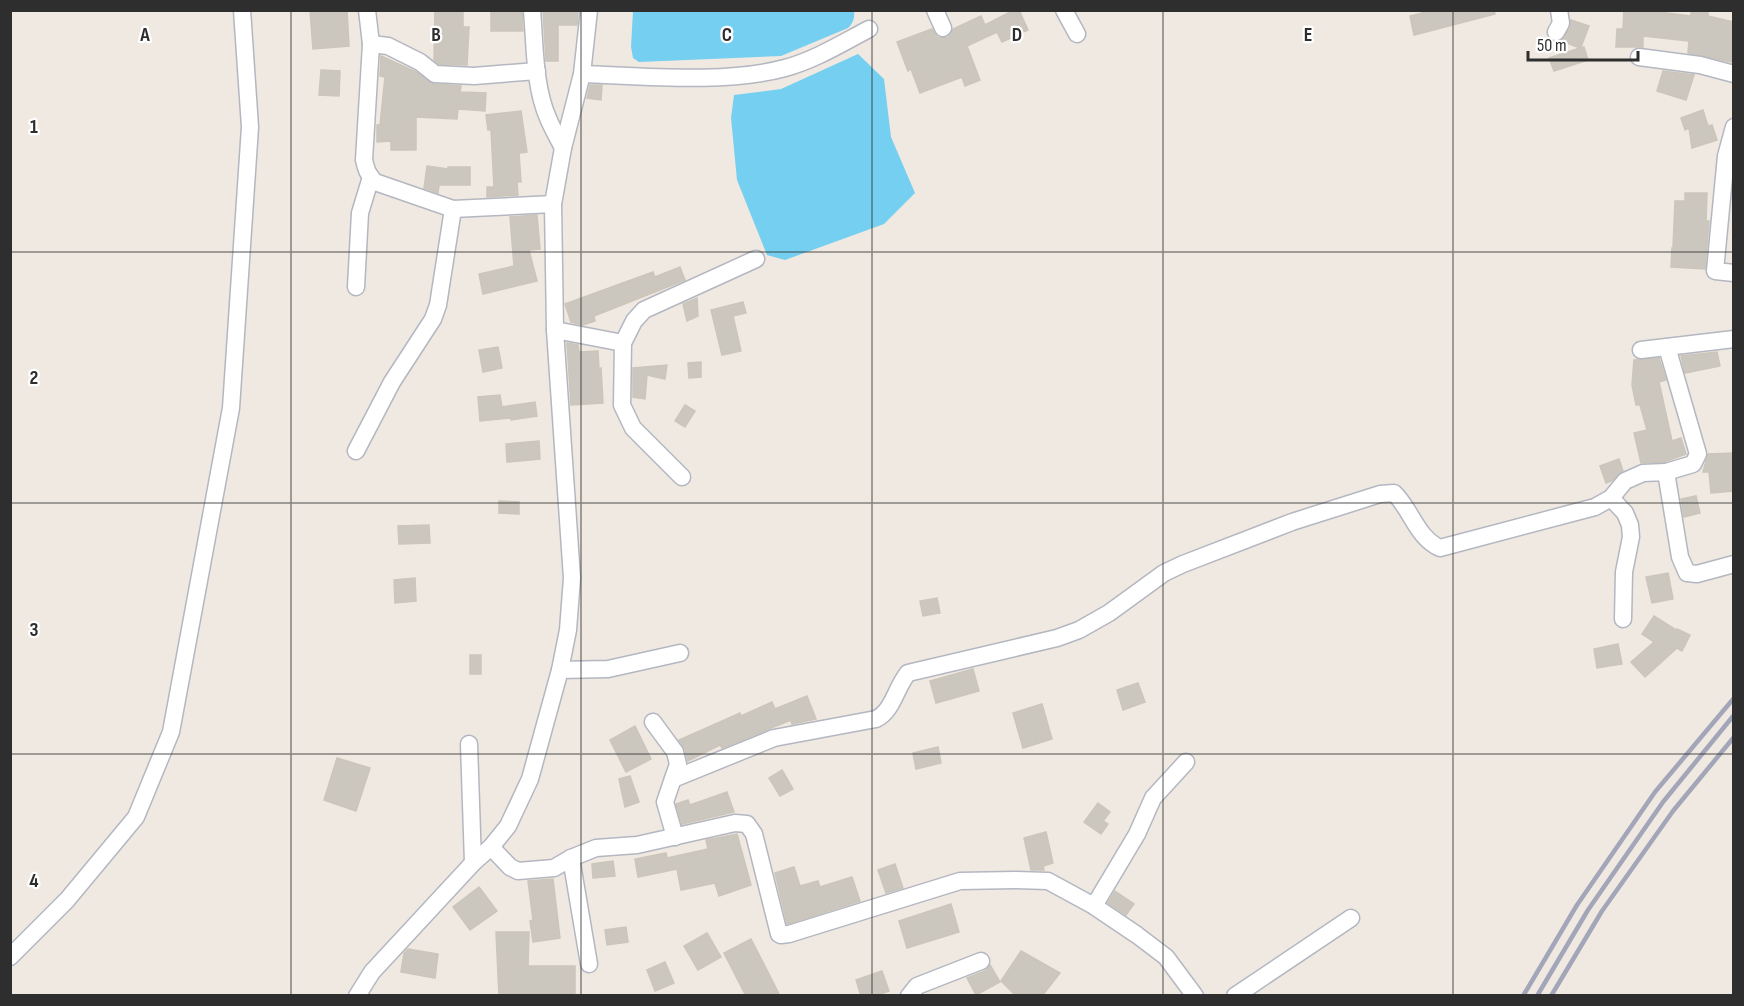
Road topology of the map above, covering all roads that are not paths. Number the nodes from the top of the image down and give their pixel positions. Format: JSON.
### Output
{"nodes":[{"id":1,"x":242,"y":10,"type":"edge"},
{"id":2,"x":367,"y":10,"type":"edge"},
{"id":3,"x":532,"y":10,"type":"edge"},
{"id":4,"x":589,"y":10,"type":"edge"},
{"id":5,"x":935,"y":10,"type":"edge"},
{"id":6,"x":1064,"y":10,"type":"edge"},
{"id":7,"x":1559,"y":10,"type":"edge"},
{"id":8,"x":942,"y":28,"type":"dead end"},
{"id":9,"x":869,"y":29,"type":"dead end"},
{"id":10,"x":1556,"y":32,"type":"dead end"},
{"id":11,"x":1077,"y":34,"type":"dead end"},
{"id":12,"x":371,"y":44,"type":"junction"},
{"id":13,"x":1639,"y":57,"type":"dead end"},
{"id":14,"x":537,"y":71,"type":"junction"},
{"id":15,"x":582,"y":74,"type":"junction"},
{"id":16,"x":1734,"y":74,"type":"edge"},
{"id":17,"x":1734,"y":127,"type":"edge"},
{"id":18,"x":563,"y":148,"type":"junction"},
{"id":19,"x":370,"y":177,"type":"junction"},
{"id":20,"x":553,"y":204,"type":"junction"},
{"id":21,"x":453,"y":209,"type":"junction"},
{"id":22,"x":756,"y":259,"type":"dead end"},
{"id":23,"x":1734,"y":273,"type":"edge"},
{"id":24,"x":356,"y":287,"type":"dead end"},
{"id":25,"x":555,"y":330,"type":"junction"},
{"id":26,"x":1734,"y":339,"type":"edge"},
{"id":27,"x":623,"y":343,"type":"junction"},
{"id":28,"x":1667,"y":347,"type":"junction"},
{"id":29,"x":1641,"y":350,"type":"dead end"},
{"id":30,"x":356,"y":451,"type":"dead end"},
{"id":31,"x":1666,"y":472,"type":"junction"},
{"id":32,"x":682,"y":477,"type":"dead end"},
{"id":33,"x":1611,"y":498,"type":"junction"},
{"id":34,"x":1734,"y":564,"type":"edge"},
{"id":35,"x":1623,"y":619,"type":"dead end"},
{"id":36,"x":680,"y":653,"type":"dead end"},
{"id":37,"x":560,"y":670,"type":"junction"},
{"id":38,"x":653,"y":722,"type":"dead end"},
{"id":39,"x":469,"y":744,"type":"dead end"},
{"id":40,"x":1186,"y":762,"type":"dead end"},
{"id":41,"x":673,"y":779,"type":"junction"},
{"id":42,"x":675,"y":837,"type":"junction"},
{"id":43,"x":491,"y":847,"type":"junction"},
{"id":44,"x":571,"y":858,"type":"junction"},
{"id":45,"x":473,"y":863,"type":"junction"},
{"id":46,"x":1094,"y":906,"type":"junction"},
{"id":47,"x":1351,"y":918,"type":"dead end"},
{"id":48,"x":10,"y":957,"type":"edge"},
{"id":49,"x":981,"y":961,"type":"dead end"},
{"id":50,"x":590,"y":964,"type":"dead end"},
{"id":51,"x":357,"y":996,"type":"edge"},
{"id":52,"x":909,"y":996,"type":"edge"},
{"id":53,"x":1195,"y":996,"type":"edge"},
{"id":54,"x":1235,"y":996,"type":"edge"}],
"edges":[{"from":1,"to":48,"type":"street"},
{"from":2,"to":12,"type":"street"},
{"from":3,"to":14,"type":"street"},
{"from":4,"to":15,"type":"street"},
{"from":5,"to":8,"type":"street"},
{"from":6,"to":11,"type":"street"},
{"from":7,"to":10,"type":"street"},
{"from":9,"to":15,"type":"street"},
{"from":12,"to":14,"type":"street"},
{"from":12,"to":19,"type":"street"},
{"from":13,"to":16,"type":"street"},
{"from":14,"to":18,"type":"street"},
{"from":15,"to":18,"type":"street"},
{"from":17,"to":23,"type":"street"},
{"from":18,"to":20,"type":"street"},
{"from":19,"to":21,"type":"street"},
{"from":19,"to":24,"type":"street"},
{"from":20,"to":21,"type":"street"},
{"from":20,"to":25,"type":"street"},
{"from":21,"to":30,"type":"street"},
{"from":22,"to":27,"type":"street"},
{"from":25,"to":27,"type":"street"},
{"from":25,"to":37,"type":"street"},
{"from":26,"to":28,"type":"street"},
{"from":27,"to":32,"type":"street"},
{"from":28,"to":29,"type":"street"},
{"from":28,"to":31,"type":"street"},
{"from":31,"to":33,"type":"street"},
{"from":31,"to":34,"type":"street"},
{"from":33,"to":35,"type":"street"},
{"from":33,"to":41,"type":"street"},
{"from":36,"to":37,"type":"street"},
{"from":37,"to":43,"type":"street"},
{"from":38,"to":41,"type":"street"},
{"from":39,"to":45,"type":"street"},
{"from":40,"to":46,"type":"street"},
{"from":41,"to":42,"type":"street"},
{"from":42,"to":44,"type":"street"},
{"from":42,"to":46,"type":"street"},
{"from":43,"to":44,"type":"street"},
{"from":43,"to":45,"type":"street"},
{"from":44,"to":50,"type":"street"},
{"from":45,"to":51,"type":"street"},
{"from":46,"to":53,"type":"street"},
{"from":47,"to":54,"type":"street"},
{"from":49,"to":52,"type":"street"}]}
